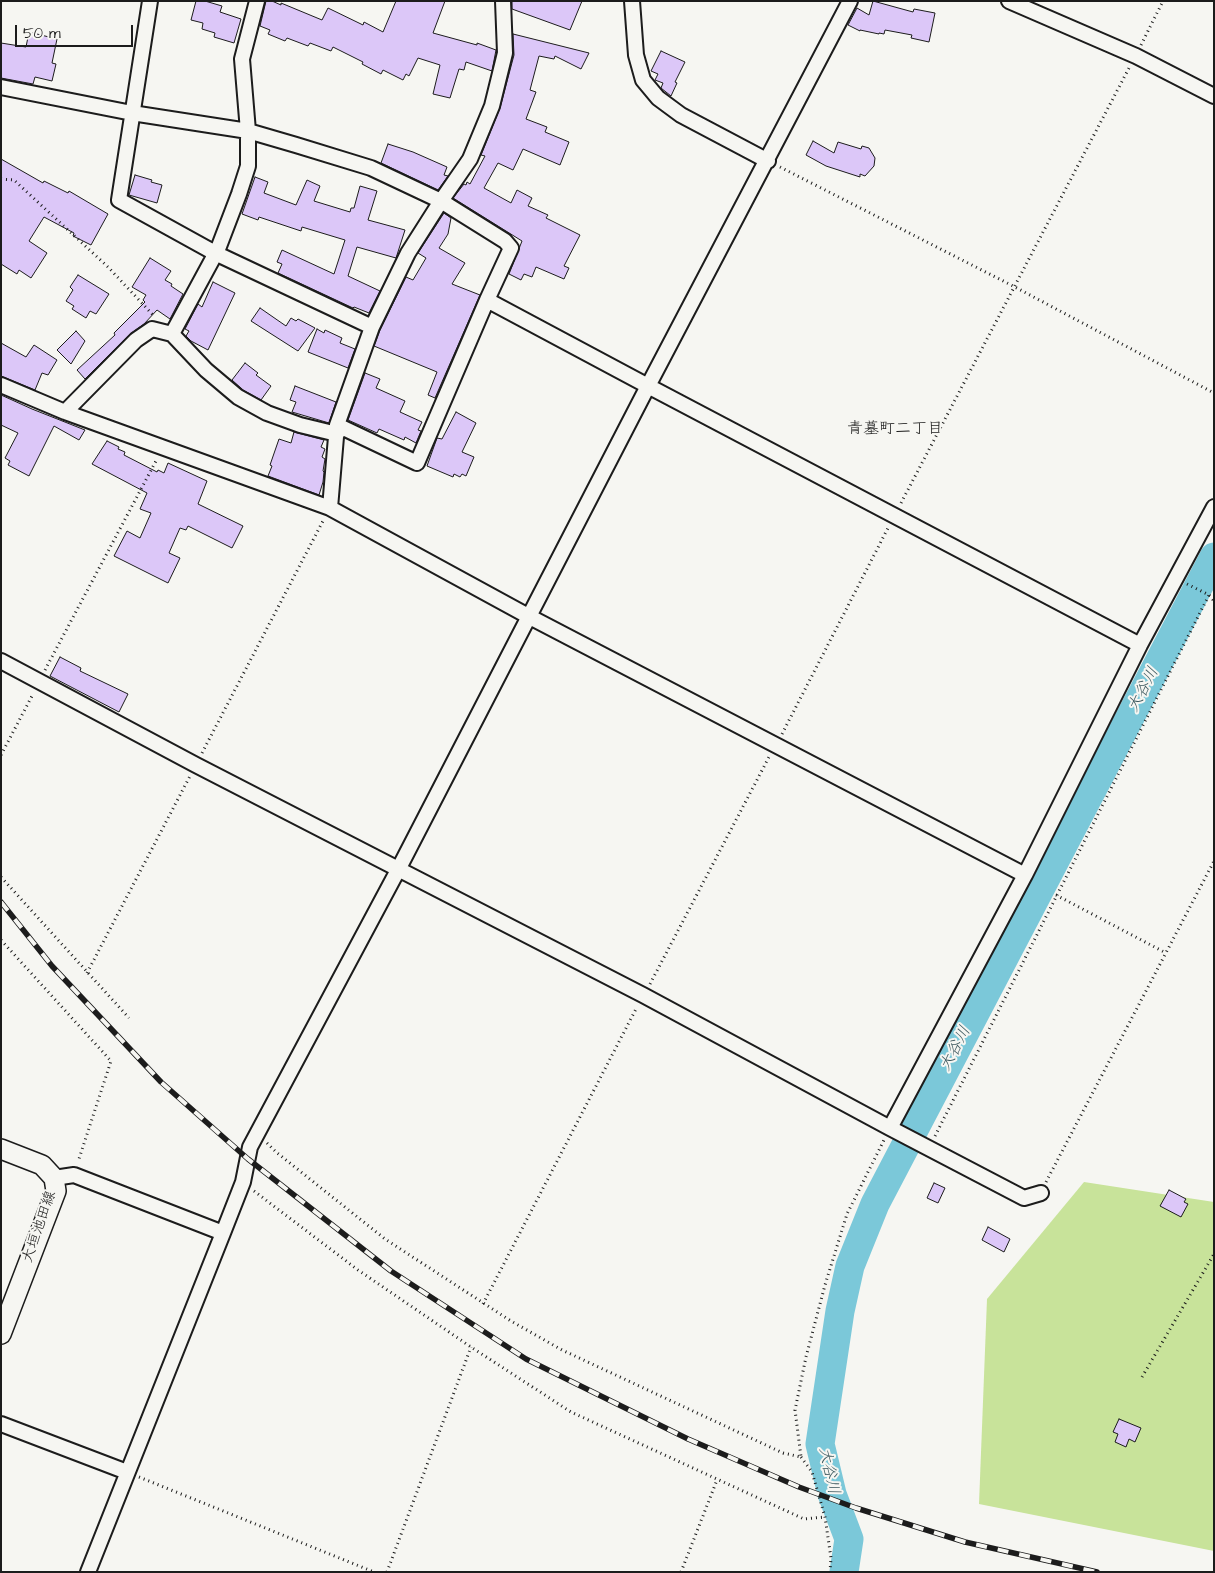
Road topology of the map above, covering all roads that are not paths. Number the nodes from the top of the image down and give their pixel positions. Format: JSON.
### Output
{"nodes":[{"id":1,"x":150,"y":1,"type":"edge"},
{"id":2,"x":257,"y":1,"type":"edge"},
{"id":3,"x":503,"y":1,"type":"edge"},
{"id":4,"x":632,"y":1,"type":"edge"},
{"id":5,"x":850,"y":1,"type":"edge"},
{"id":6,"x":1009,"y":1,"type":"edge"},
{"id":7,"x":1,"y":87,"type":"edge"},
{"id":8,"x":1214,"y":96,"type":"edge"},
{"id":9,"x":132,"y":114,"type":"junction"},
{"id":10,"x":248,"y":131,"type":"junction"},
{"id":11,"x":768,"y":160,"type":"junction"},
{"id":12,"x":441,"y":201,"type":"junction"},
{"id":13,"x":215,"y":253,"type":"junction"},
{"id":14,"x":487,"y":300,"type":"junction"},
{"id":15,"x":372,"y":327,"type":"junction"},
{"id":16,"x":172,"y":334,"type":"junction"},
{"id":17,"x":1,"y":385,"type":"edge"},
{"id":18,"x":648,"y":386,"type":"junction"},
{"id":19,"x":65,"y":412,"type":"junction"},
{"id":20,"x":337,"y":430,"type":"junction"},
{"id":21,"x":1214,"y":507,"type":"edge"},
{"id":22,"x":330,"y":508,"type":"junction"},
{"id":23,"x":528,"y":616,"type":"junction"},
{"id":24,"x":1140,"y":645,"type":"junction"},
{"id":25,"x":1,"y":661,"type":"edge"},
{"id":26,"x":398,"y":870,"type":"junction"},
{"id":27,"x":1025,"y":875,"type":"junction"},
{"id":28,"x":893,"y":1130,"type":"junction"},
{"id":29,"x":1,"y":1149,"type":"edge"},
{"id":30,"x":54,"y":1178,"type":"junction"},
{"id":31,"x":1040,"y":1193,"type":"road end"},
{"id":32,"x":224,"y":1233,"type":"junction"},
{"id":33,"x":1,"y":1334,"type":"edge"},
{"id":34,"x":1,"y":1424,"type":"edge"},
{"id":35,"x":126,"y":1472,"type":"junction"},
{"id":36,"x":88,"y":1572,"type":"edge"}],
"edges":[{"from":1,"to":9,"type":"street"},
{"from":2,"to":10,"type":"street"},
{"from":3,"to":12,"type":"street"},
{"from":4,"to":11,"type":"street"},
{"from":5,"to":11,"type":"street"},
{"from":6,"to":8,"type":"street"},
{"from":7,"to":9,"type":"street"},
{"from":9,"to":10,"type":"street"},
{"from":9,"to":13,"type":"street"},
{"from":10,"to":12,"type":"street"},
{"from":10,"to":13,"type":"street"},
{"from":11,"to":18,"type":"street"},
{"from":12,"to":14,"type":"street"},
{"from":12,"to":15,"type":"street"},
{"from":13,"to":15,"type":"street"},
{"from":13,"to":16,"type":"street"},
{"from":14,"to":18,"type":"street"},
{"from":14,"to":20,"type":"street"},
{"from":15,"to":20,"type":"street"},
{"from":16,"to":19,"type":"street"},
{"from":16,"to":20,"type":"street"},
{"from":17,"to":19,"type":"street"},
{"from":18,"to":23,"type":"street"},
{"from":18,"to":24,"type":"street"},
{"from":19,"to":22,"type":"street"},
{"from":20,"to":22,"type":"street"},
{"from":21,"to":24,"type":"street"},
{"from":22,"to":23,"type":"street"},
{"from":23,"to":26,"type":"street"},
{"from":23,"to":27,"type":"street"},
{"from":24,"to":27,"type":"street"},
{"from":25,"to":26,"type":"street"},
{"from":26,"to":28,"type":"street"},
{"from":26,"to":32,"type":"street"},
{"from":27,"to":28,"type":"street"},
{"from":28,"to":31,"type":"street"},
{"from":29,"to":30,"type":"main road","name":"大垣池田線"},
{"from":30,"to":32,"type":"street"},
{"from":30,"to":33,"type":"main road","name":"大垣池田線"},
{"from":32,"to":35,"type":"street"},
{"from":34,"to":35,"type":"street"},
{"from":35,"to":36,"type":"street"}]}
